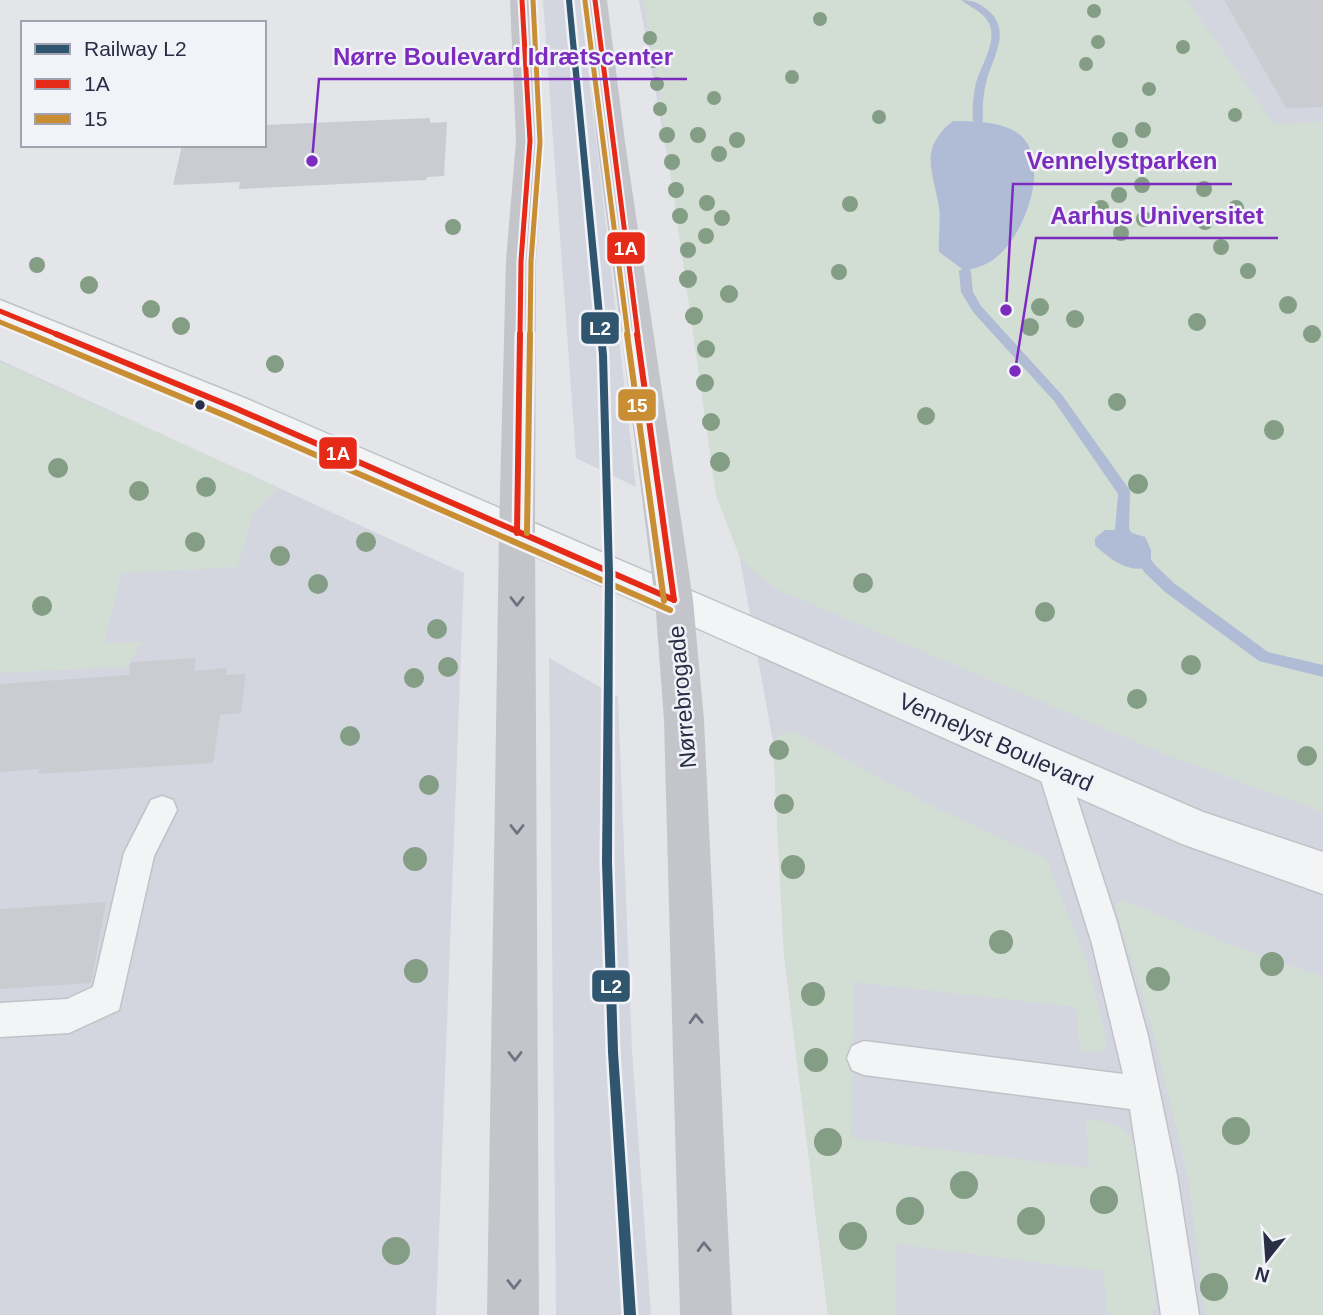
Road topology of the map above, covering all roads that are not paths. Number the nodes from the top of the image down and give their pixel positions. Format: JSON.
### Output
{"nodes":[{"id":1,"x":522,"y":0,"type":"edge"},
{"id":2,"x":595,"y":0,"type":"edge"},
{"id":3,"x":0,"y":311,"type":"edge"},
{"id":4,"x":517,"y":533,"type":"junction"},
{"id":5,"x":674,"y":600,"type":"junction"},
{"id":6,"x":1052,"y":767,"type":"junction"},
{"id":7,"x":162,"y":810,"type":"dead end"},
{"id":8,"x":1323,"y":873,"type":"edge"},
{"id":9,"x":0,"y":1020,"type":"edge"},
{"id":10,"x":864,"y":1058,"type":"dead end"},
{"id":11,"x":1144,"y":1094,"type":"junction"},
{"id":12,"x":513,"y":1315,"type":"edge"},
{"id":13,"x":706,"y":1315,"type":"edge"},
{"id":14,"x":1181,"y":1315,"type":"edge"}],
"edges":[{"from":1,"to":4,"type":"main road"},
{"from":2,"to":5,"type":"main road","name":"Nørrebrogade"},
{"from":3,"to":4,"type":"street","name":"Vennelyst Boulevard"},
{"from":4,"to":5,"type":"street","name":"Vennelyst Boulevard"},
{"from":4,"to":12,"type":"main road","one_way":true},
{"from":5,"to":6,"type":"street","name":"Vennelyst Boulevard"},
{"from":13,"to":5,"type":"main road","name":"Nørrebrogade","one_way":true},
{"from":6,"to":8,"type":"street","name":"Vennelyst Boulevard"},
{"from":6,"to":11,"type":"lane"},
{"from":7,"to":9,"type":"lane"},
{"from":10,"to":11,"type":"lane"},
{"from":11,"to":14,"type":"lane"}]}
